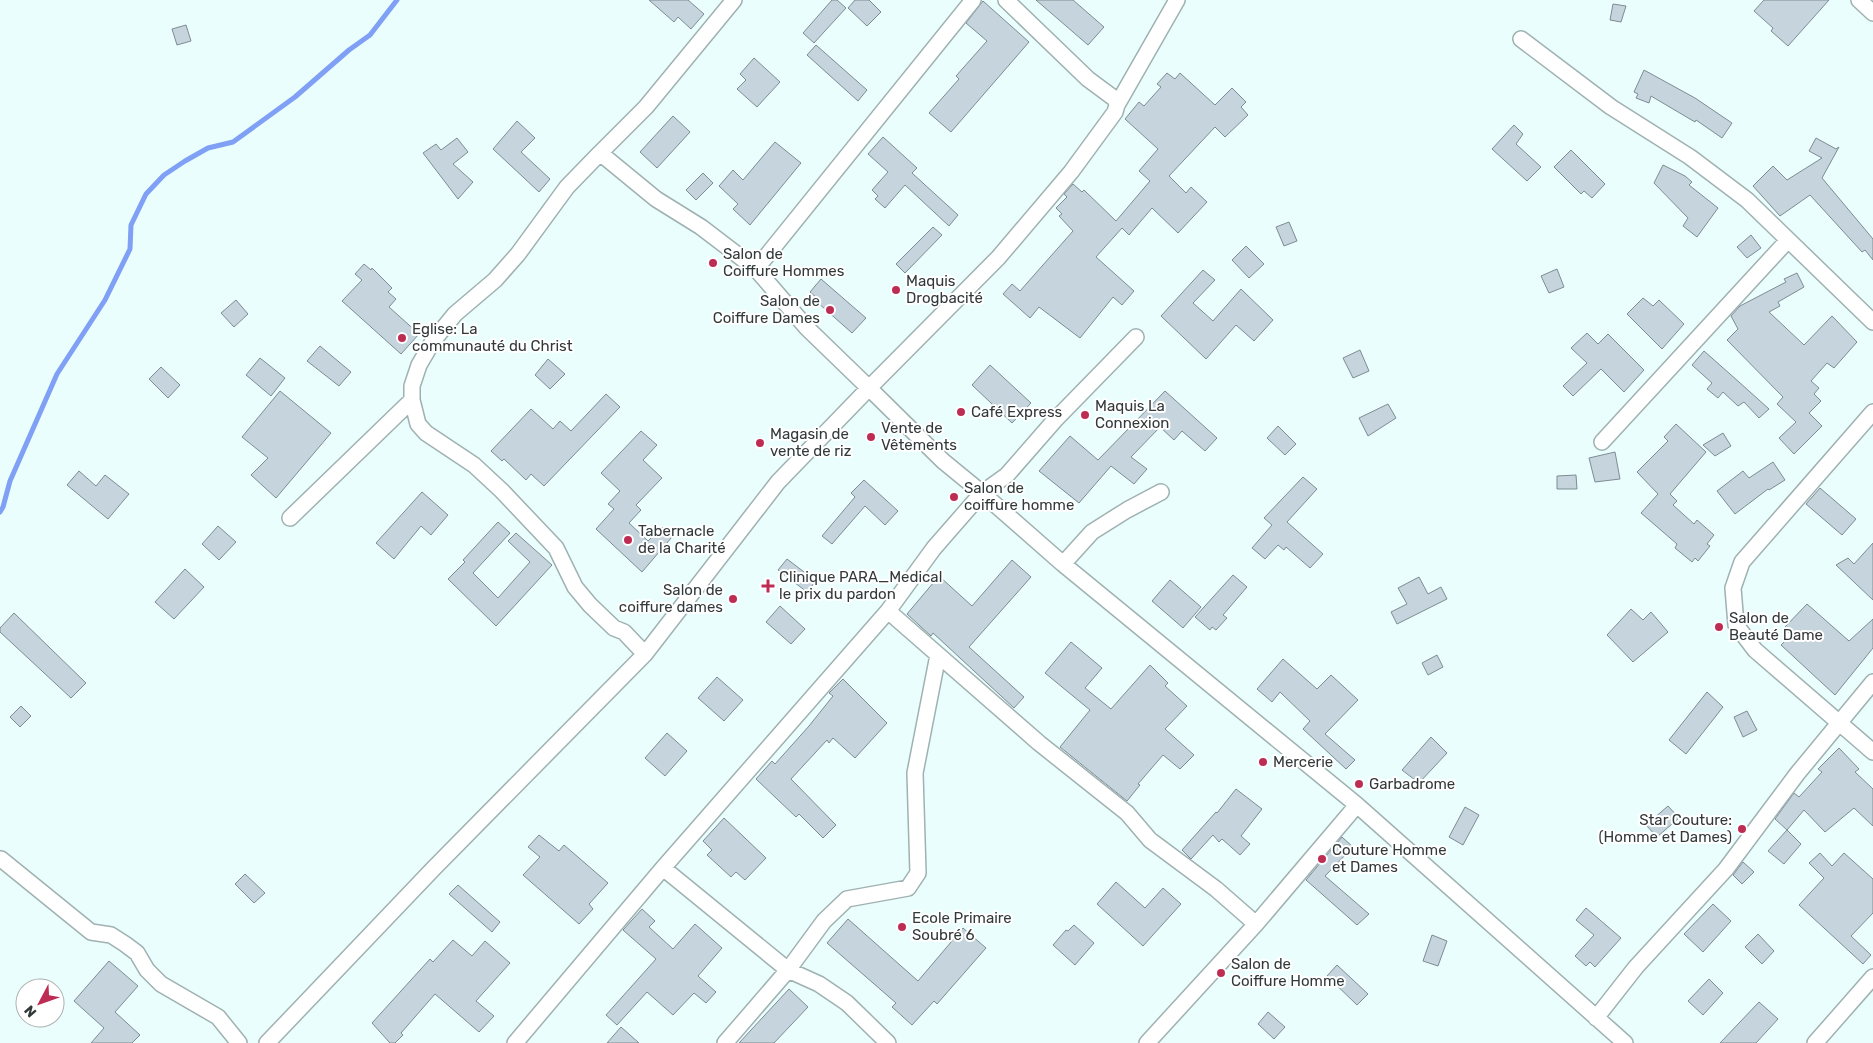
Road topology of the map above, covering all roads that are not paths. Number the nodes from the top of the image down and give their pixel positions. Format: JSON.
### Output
{"nodes":[{"id":1,"x":734,"y":0,"type":"edge"},
{"id":2,"x":973,"y":0,"type":"edge"},
{"id":3,"x":1006,"y":0,"type":"edge"},
{"id":4,"x":1177,"y":0,"type":"edge"},
{"id":5,"x":1859,"y":0,"type":"edge"},
{"id":6,"x":1873,"y":13,"type":"edge"},
{"id":7,"x":1522,"y":39,"type":"dead end"},
{"id":8,"x":1117,"y":105,"type":"junction"},
{"id":9,"x":600,"y":153,"type":"junction"},
{"id":10,"x":1788,"y":240,"type":"junction"},
{"id":11,"x":756,"y":269,"type":"junction"},
{"id":12,"x":1873,"y":322,"type":"edge"},
{"id":13,"x":1136,"y":338,"type":"dead end"},
{"id":14,"x":869,"y":388,"type":"junction"},
{"id":15,"x":412,"y":400,"type":"junction"},
{"id":16,"x":1873,"y":412,"type":"edge"},
{"id":17,"x":1602,"y":442,"type":"dead end"},
{"id":18,"x":1161,"y":492,"type":"dead end"},
{"id":19,"x":982,"y":493,"type":"junction"},
{"id":20,"x":290,"y":518,"type":"dead end"},
{"id":21,"x":1064,"y":564,"type":"junction"},
{"id":22,"x":888,"y":610,"type":"junction"},
{"id":23,"x":645,"y":654,"type":"junction"},
{"id":24,"x":938,"y":655,"type":"junction"},
{"id":25,"x":1873,"y":682,"type":"edge"},
{"id":26,"x":1839,"y":721,"type":"junction"},
{"id":27,"x":1873,"y":752,"type":"edge"},
{"id":28,"x":1357,"y":805,"type":"junction"},
{"id":29,"x":1,"y":859,"type":"edge"},
{"id":30,"x":663,"y":868,"type":"junction"},
{"id":31,"x":1256,"y":924,"type":"junction"},
{"id":32,"x":788,"y":970,"type":"junction"},
{"id":33,"x":1873,"y":977,"type":"edge"},
{"id":34,"x":1596,"y":1018,"type":"junction"},
{"id":35,"x":239,"y":1043,"type":"edge"},
{"id":36,"x":267,"y":1043,"type":"edge"},
{"id":37,"x":516,"y":1043,"type":"edge"},
{"id":38,"x":724,"y":1043,"type":"edge"},
{"id":39,"x":888,"y":1043,"type":"edge"},
{"id":40,"x":1147,"y":1043,"type":"edge"},
{"id":41,"x":1625,"y":1043,"type":"edge"},
{"id":42,"x":1815,"y":1043,"type":"edge"}],
"edges":[{"from":1,"to":9,"type":"street"},
{"from":2,"to":11,"type":"street"},
{"from":3,"to":8,"type":"street"},
{"from":4,"to":8,"type":"street"},
{"from":5,"to":6,"type":"street"},
{"from":7,"to":10,"type":"street"},
{"from":8,"to":14,"type":"street"},
{"from":9,"to":11,"type":"street"},
{"from":9,"to":15,"type":"street"},
{"from":10,"to":12,"type":"street"},
{"from":10,"to":17,"type":"street"},
{"from":11,"to":14,"type":"street"},
{"from":13,"to":19,"type":"street"},
{"from":14,"to":19,"type":"street"},
{"from":14,"to":23,"type":"street"},
{"from":15,"to":20,"type":"street"},
{"from":15,"to":23,"type":"street"},
{"from":16,"to":26,"type":"street"},
{"from":18,"to":21,"type":"street"},
{"from":19,"to":21,"type":"street"},
{"from":19,"to":22,"type":"street"},
{"from":21,"to":28,"type":"street"},
{"from":22,"to":24,"type":"street"},
{"from":22,"to":30,"type":"street"},
{"from":23,"to":36,"type":"street"},
{"from":24,"to":31,"type":"street"},
{"from":24,"to":32,"type":"street"},
{"from":25,"to":26,"type":"street"},
{"from":26,"to":27,"type":"street"},
{"from":26,"to":34,"type":"street"},
{"from":28,"to":31,"type":"street"},
{"from":28,"to":34,"type":"street"},
{"from":29,"to":35,"type":"street"},
{"from":30,"to":32,"type":"street"},
{"from":30,"to":37,"type":"street"},
{"from":31,"to":40,"type":"street"},
{"from":32,"to":38,"type":"street"},
{"from":32,"to":39,"type":"street"},
{"from":33,"to":42,"type":"street"},
{"from":34,"to":41,"type":"street"}]}
